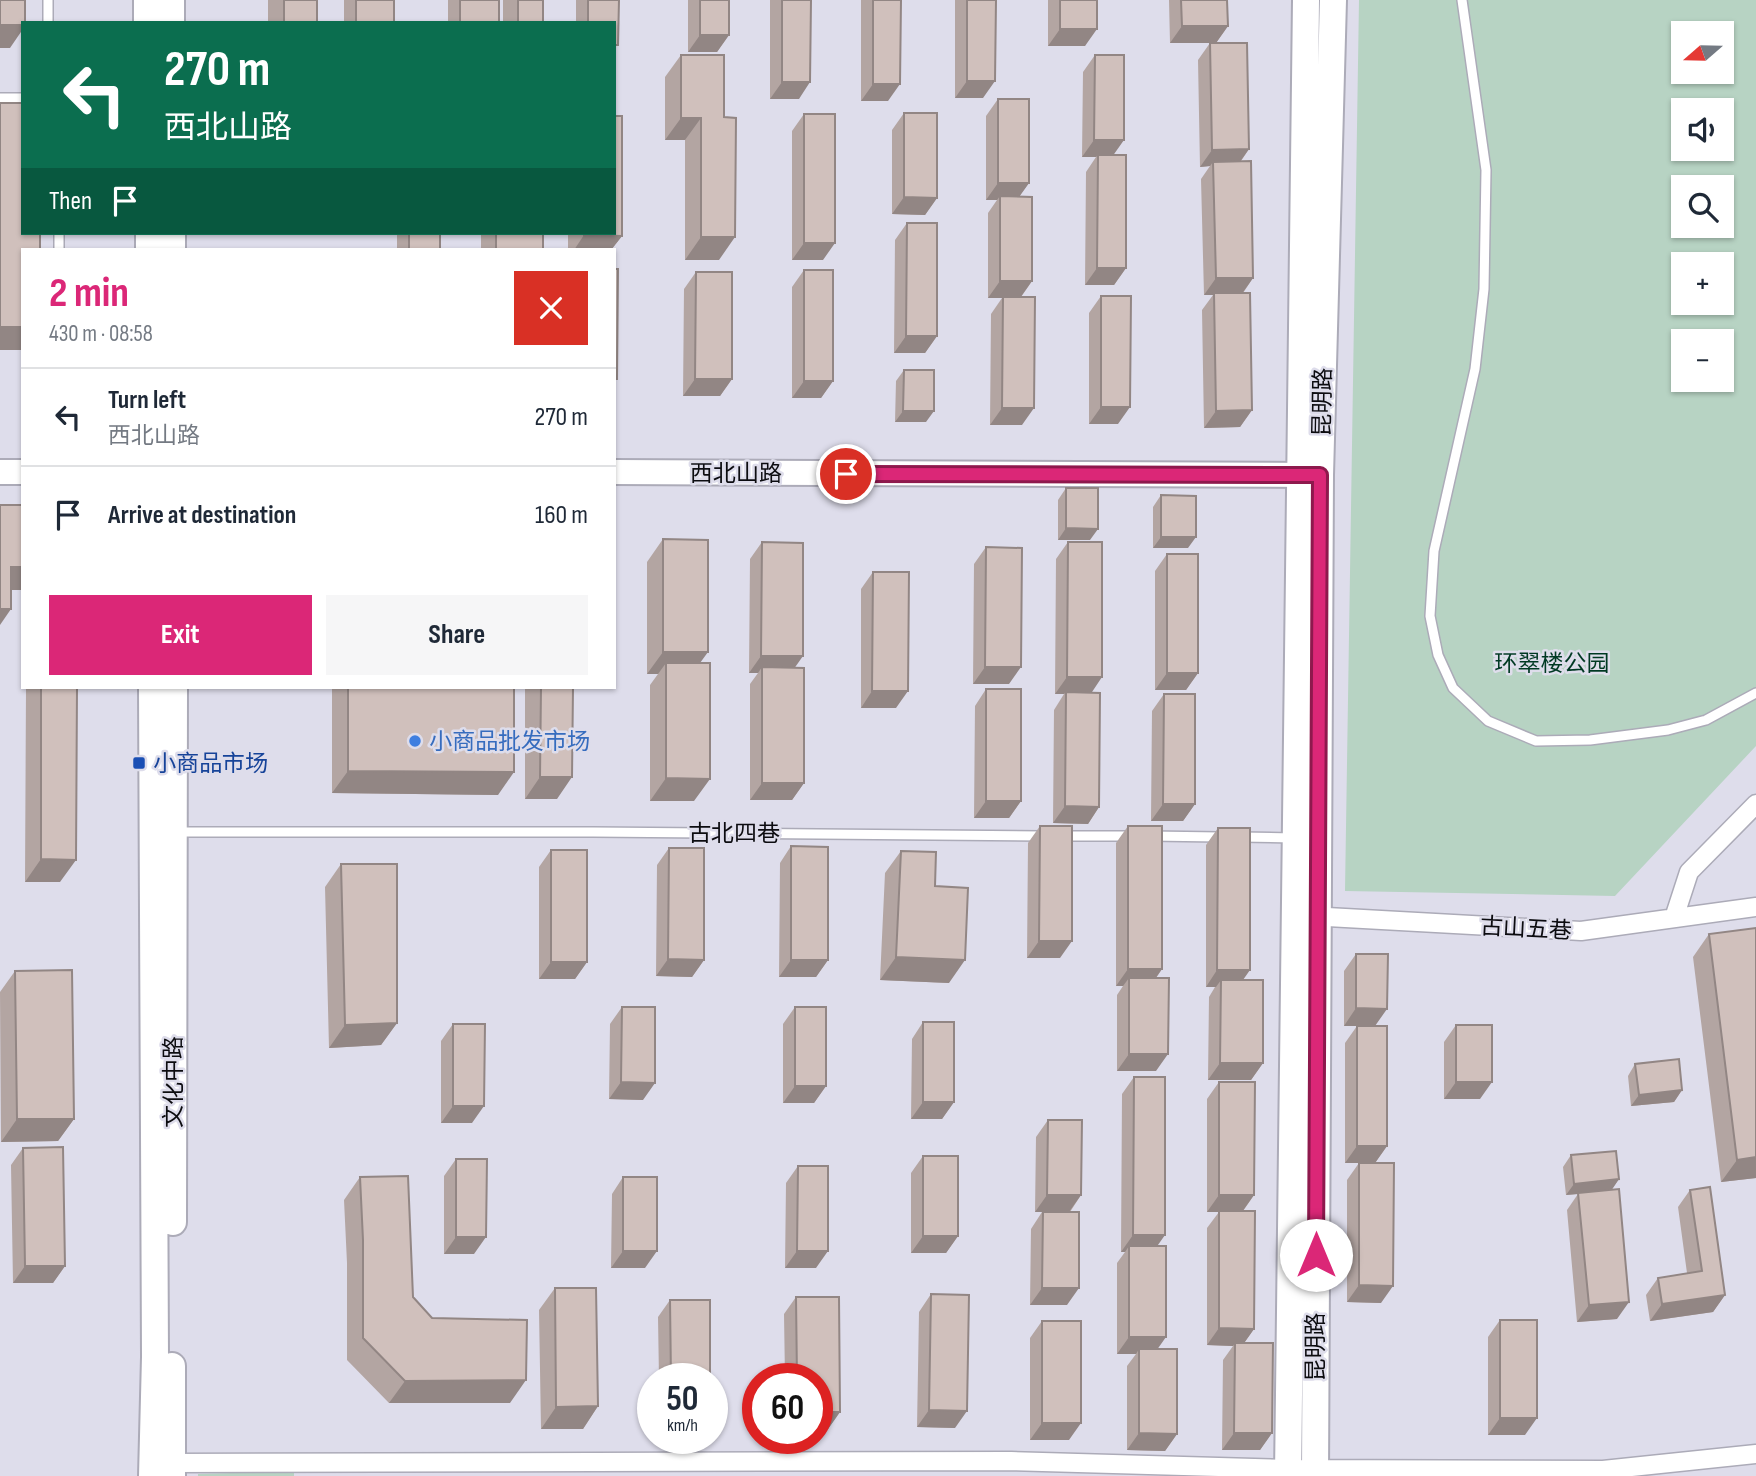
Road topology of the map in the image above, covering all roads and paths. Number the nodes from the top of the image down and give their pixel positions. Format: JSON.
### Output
{"nodes":[{"id":1,"x":48,"y":0,"type":"edge"},
{"id":2,"x":147,"y":0,"type":"edge"},
{"id":3,"x":171,"y":0,"type":"edge"},
{"id":4,"x":1306,"y":0,"type":"edge"},
{"id":5,"x":1333,"y":0,"type":"edge"},
{"id":6,"x":1462,"y":0,"type":"edge"},
{"id":7,"x":48,"y":21,"type":"edge"},
{"id":8,"x":148,"y":21,"type":"edge"},
{"id":9,"x":171,"y":21,"type":"edge"},
{"id":10,"x":0,"y":98,"type":"edge"},
{"id":11,"x":21,"y":98,"type":"edge"},
{"id":12,"x":0,"y":472,"type":"edge"},
{"id":13,"x":21,"y":472,"type":"edge"},
{"id":14,"x":616,"y":472,"type":"edge"},
{"id":15,"x":1310,"y":475,"type":"junction"},
{"id":16,"x":152,"y":689,"type":"edge"},
{"id":17,"x":174,"y":689,"type":"edge"},
{"id":18,"x":1756,"y":693,"type":"edge"},
{"id":19,"x":1756,"y":804,"type":"edge"},
{"id":20,"x":173,"y":832,"type":"junction"},
{"id":21,"x":1296,"y":838,"type":"junction"},
{"id":22,"x":1756,"y":908,"type":"edge"},
{"id":23,"x":1306,"y":916,"type":"junction"},
{"id":24,"x":1674,"y":918,"type":"junction"},
{"id":25,"x":1756,"y":1454,"type":"edge"},
{"id":26,"x":165,"y":1472,"type":"edge"},
{"id":27,"x":1315,"y":1472,"type":"edge"},
{"id":28,"x":1288,"y":1473,"type":"edge"}],
"edges":[{"from":1,"to":7,"type":"lane"},
{"from":2,"to":8,"type":"main road"},
{"from":3,"to":9,"type":"main road"},
{"from":4,"to":15,"type":"main road","name":"昆明路"},
{"from":5,"to":15,"type":"main road","name":"昆明路"},
{"from":6,"to":18,"type":"lane"},
{"from":10,"to":11,"type":"lane"},
{"from":12,"to":13,"type":"main road"},
{"from":14,"to":15,"type":"main road","name":"西北山路"},
{"from":15,"to":21,"type":"main road","name":"昆明路"},
{"from":15,"to":23,"type":"main road","name":"昆明路"},
{"from":16,"to":26,"type":"main road"},
{"from":17,"to":20,"type":"main road","name":"文化中路"},
{"from":19,"to":24,"type":"street"},
{"from":20,"to":21,"type":"lane","name":"古北四巷"},
{"from":20,"to":26,"type":"main road","name":"文化中路"},
{"from":21,"to":23,"type":"main road","name":"昆明路"},
{"from":22,"to":24,"type":"street","name":"古山五巷"},
{"from":23,"to":24,"type":"street","name":"古山五巷"},
{"from":23,"to":27,"type":"main road","name":"昆明路"},
{"from":23,"to":28,"type":"main road","name":"昆明路"},
{"from":25,"to":27,"type":"street"},
{"from":26,"to":28,"type":"street"},
{"from":27,"to":28,"type":"street"}]}
